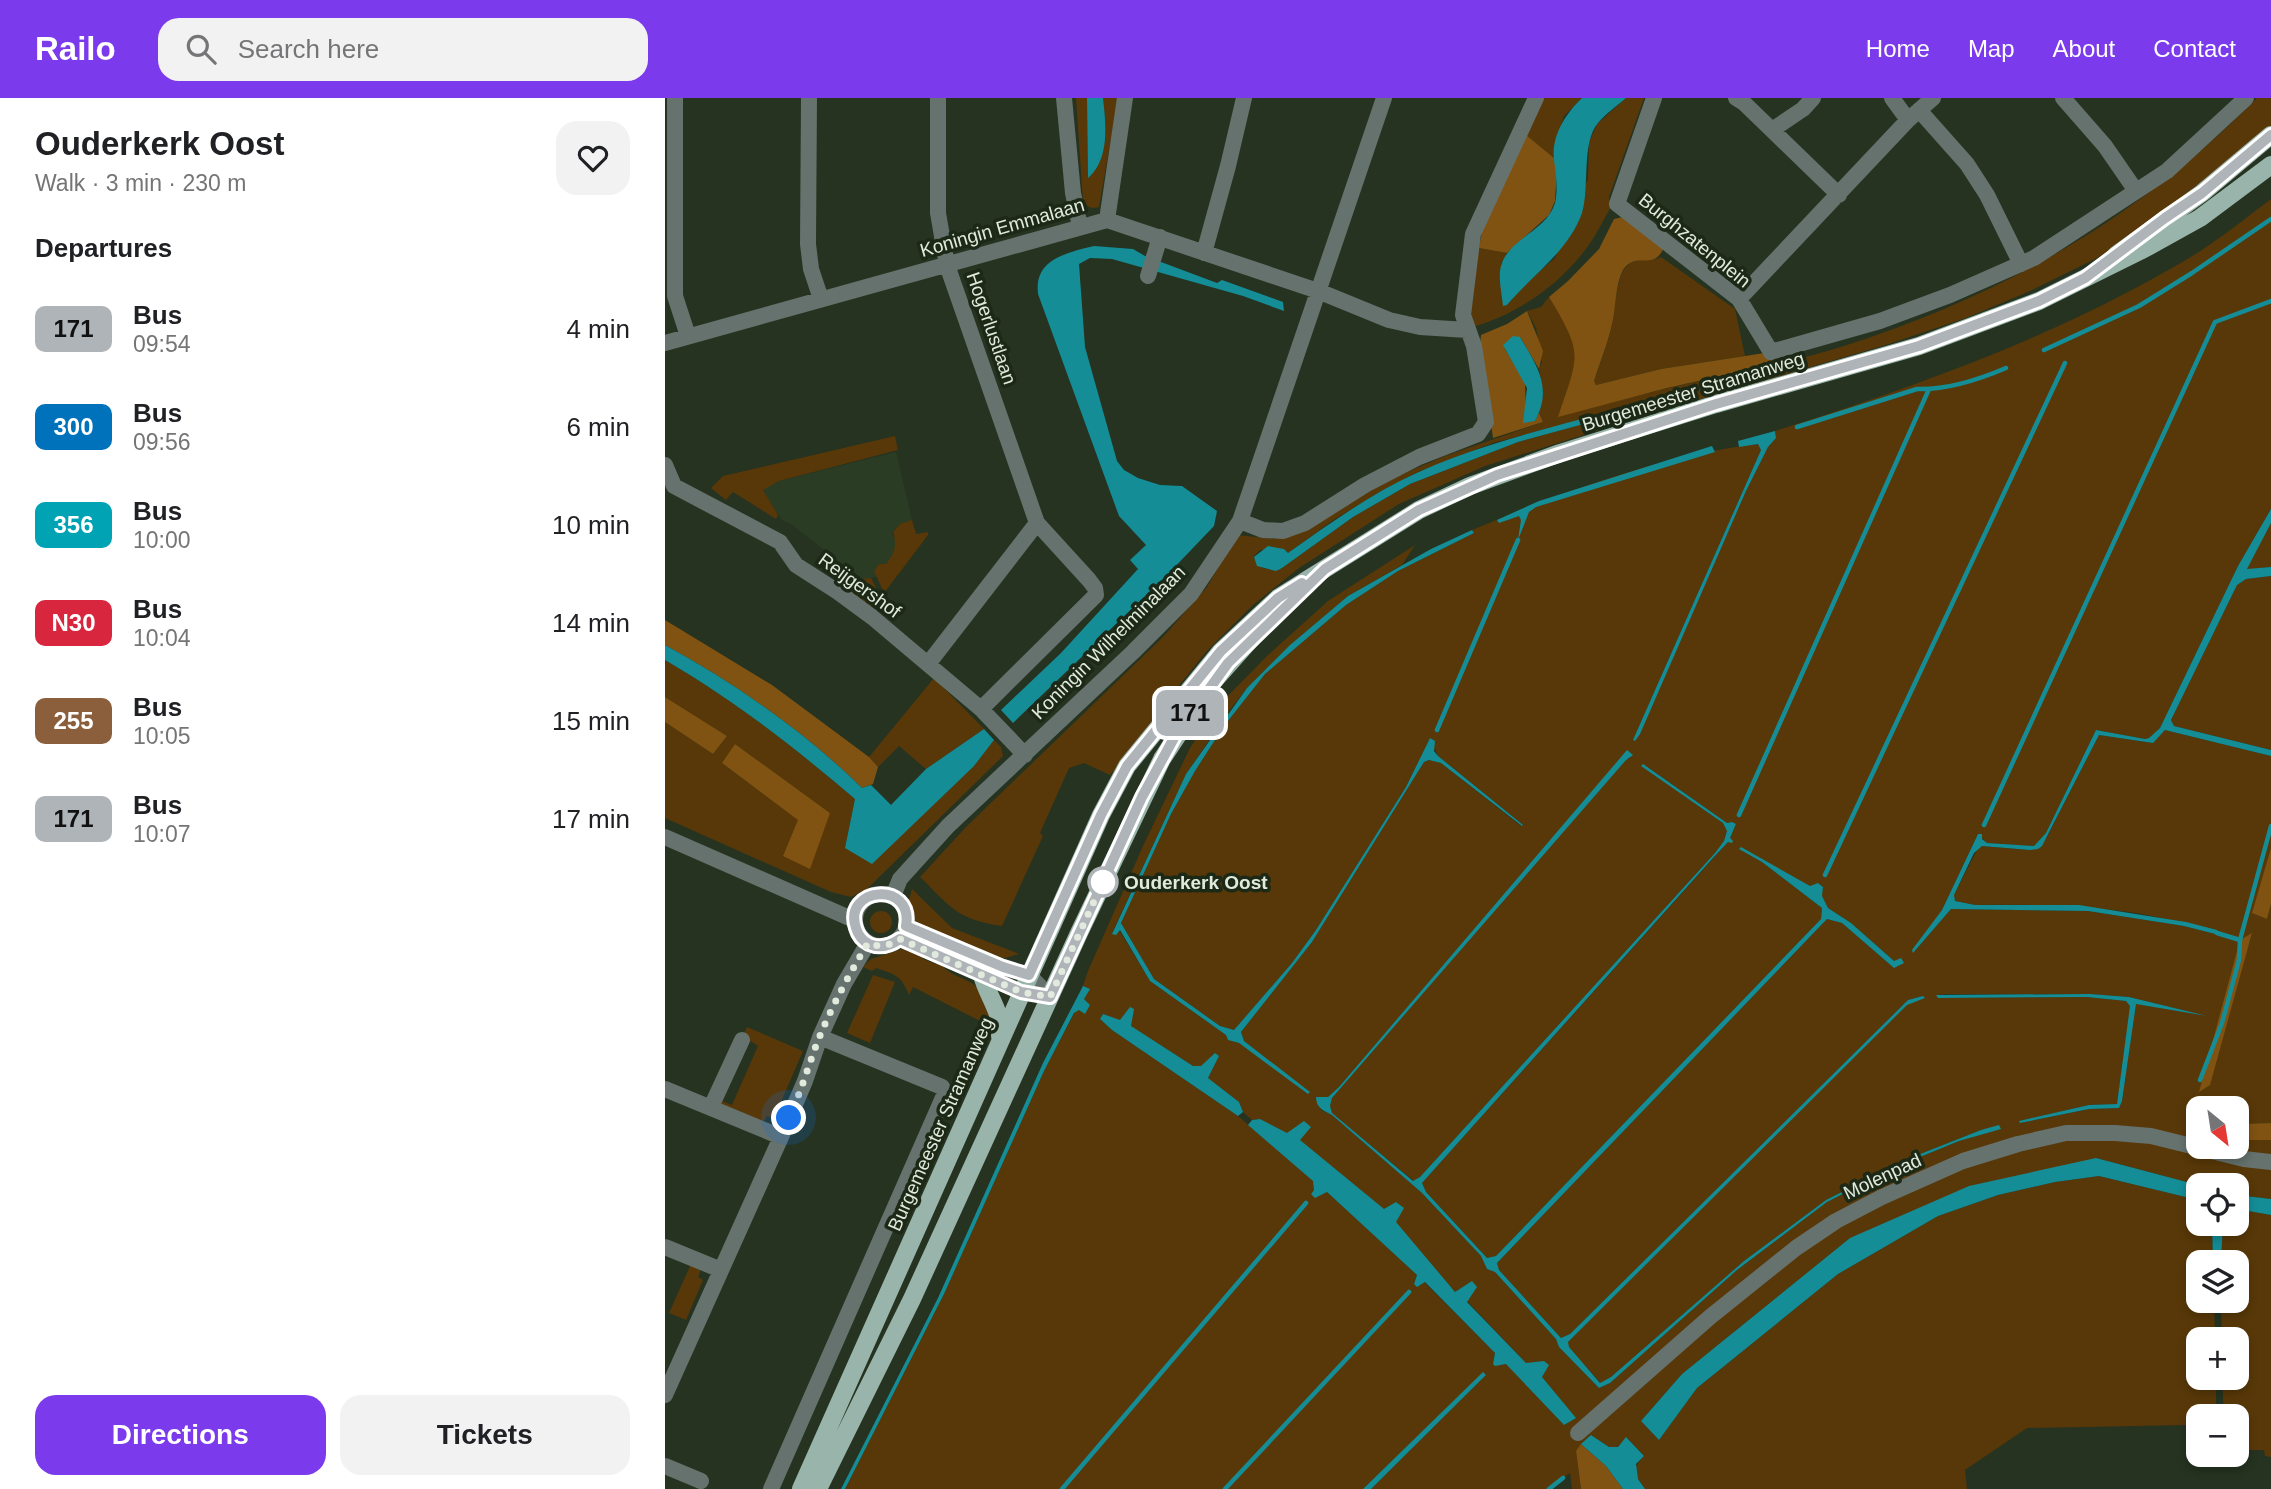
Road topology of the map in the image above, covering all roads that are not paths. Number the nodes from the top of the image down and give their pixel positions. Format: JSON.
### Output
{"nodes":[{"id":1,"x":675,"y":98,"type":"edge"},
{"id":2,"x":809,"y":98,"type":"edge"},
{"id":3,"x":938,"y":98,"type":"edge"},
{"id":4,"x":1064,"y":98,"type":"edge"},
{"id":5,"x":1125,"y":98,"type":"edge"},
{"id":6,"x":1244,"y":98,"type":"edge"},
{"id":7,"x":1384,"y":98,"type":"edge"},
{"id":8,"x":1537,"y":98,"type":"edge"},
{"id":9,"x":1654,"y":98,"type":"edge"},
{"id":10,"x":1736,"y":98,"type":"edge"},
{"id":11,"x":1813,"y":98,"type":"edge"},
{"id":12,"x":1892,"y":98,"type":"edge"},
{"id":13,"x":1933,"y":98,"type":"edge"},
{"id":14,"x":2063,"y":98,"type":"edge"},
{"id":15,"x":2246,"y":98,"type":"edge"},
{"id":16,"x":1914,"y":115,"type":"junction"},
{"id":17,"x":1772,"y":130,"type":"junction"},
{"id":18,"x":2271,"y":135,"type":"edge"},
{"id":19,"x":2271,"y":165,"type":"edge"},
{"id":20,"x":2136,"y":191,"type":"junction"},
{"id":21,"x":1839,"y":195,"type":"junction"},
{"id":22,"x":1107,"y":220,"type":"junction"},
{"id":23,"x":1080,"y":227,"type":"junction"},
{"id":24,"x":1158,"y":245,"type":"junction"},
{"id":25,"x":1204,"y":254,"type":"junction"},
{"id":26,"x":2021,"y":264,"type":"junction"},
{"id":27,"x":947,"y":265,"type":"junction"},
{"id":28,"x":1148,"y":276,"type":"dead end"},
{"id":29,"x":2085,"y":278,"type":"junction"},
{"id":30,"x":1318,"y":291,"type":"junction"},
{"id":31,"x":821,"y":299,"type":"junction"},
{"id":32,"x":1739,"y":299,"type":"junction"},
{"id":33,"x":1467,"y":330,"type":"junction"},
{"id":34,"x":688,"y":336,"type":"junction"},
{"id":35,"x":665,"y":343,"type":"edge"},
{"id":36,"x":665,"y":465,"type":"edge"},
{"id":37,"x":1240,"y":521,"type":"junction"},
{"id":38,"x":1037,"y":523,"type":"junction"},
{"id":39,"x":1325,"y":569,"type":"junction"},
{"id":40,"x":927,"y":664,"type":"junction"},
{"id":41,"x":985,"y":714,"type":"junction"},
{"id":42,"x":1025,"y":755,"type":"junction"},
{"id":43,"x":667,"y":844,"type":"edge"},
{"id":44,"x":893,"y":896,"type":"junction"},
{"id":45,"x":854,"y":920,"type":"junction"},
{"id":46,"x":903,"y":932,"type":"junction"},
{"id":47,"x":868,"y":943,"type":"junction"},
{"id":48,"x":982,"y":975,"type":"junction"},
{"id":49,"x":1025,"y":984,"type":"junction"},
{"id":50,"x":1050,"y":997,"type":"junction"},
{"id":51,"x":820,"y":1037,"type":"junction"},
{"id":52,"x":742,"y":1040,"type":"dead end"},
{"id":53,"x":997,"y":1046,"type":"junction"},
{"id":54,"x":665,"y":1089,"type":"edge"},
{"id":55,"x":711,"y":1107,"type":"junction"},
{"id":56,"x":781,"y":1137,"type":"junction"},
{"id":57,"x":2271,"y":1162,"type":"edge"},
{"id":58,"x":665,"y":1247,"type":"edge"},
{"id":59,"x":721,"y":1270,"type":"junction"},
{"id":60,"x":666,"y":1390,"type":"edge"},
{"id":61,"x":1578,"y":1433,"type":"dead end"},
{"id":62,"x":665,"y":1466,"type":"edge"},
{"id":63,"x":701,"y":1481,"type":"dead end"},
{"id":64,"x":771,"y":1489,"type":"edge"},
{"id":65,"x":801,"y":1489,"type":"edge"},
{"id":66,"x":818,"y":1489,"type":"edge"}],
"edges":[{"from":1,"to":34,"type":"street"},
{"from":2,"to":31,"type":"street"},
{"from":3,"to":27,"type":"street","name":"Hogerlustlaan"},
{"from":4,"to":23,"type":"street"},
{"from":5,"to":22,"type":"street"},
{"from":6,"to":25,"type":"street"},
{"from":7,"to":30,"type":"street","name":"Koningin Wilhelminalaan"},
{"from":8,"to":33,"type":"street"},
{"from":9,"to":32,"type":"street","name":"Burghzatenplein"},
{"from":10,"to":17,"type":"street"},
{"from":11,"to":17,"type":"street"},
{"from":12,"to":16,"type":"street"},
{"from":13,"to":16,"type":"street"},
{"from":14,"to":20,"type":"street"},
{"from":15,"to":20,"type":"street"},
{"from":16,"to":21,"type":"street"},
{"from":16,"to":26,"type":"street"},
{"from":17,"to":21,"type":"street"},
{"from":18,"to":29,"type":"main road","name":"Burgemeester Stramanweg"},
{"from":19,"to":29,"type":"main road","name":"Burgemeester Stramanweg"},
{"from":20,"to":26,"type":"street"},
{"from":21,"to":32,"type":"street"},
{"from":22,"to":23,"type":"street","name":"Koningin Emmalaan"},
{"from":22,"to":24,"type":"street","name":"Koningin Emmalaan"},
{"from":23,"to":27,"type":"street","name":"Koningin Emmalaan"},
{"from":24,"to":25,"type":"street","name":"Koningin Emmalaan"},
{"from":24,"to":28,"type":"street"},
{"from":25,"to":30,"type":"street","name":"Koningin Emmalaan"},
{"from":26,"to":32,"type":"street","name":"Burghzatenplein"},
{"from":27,"to":31,"type":"street","name":"Koningin Emmalaan"},
{"from":27,"to":38,"type":"street","name":"Hogerlustlaan"},
{"from":29,"to":39,"type":"main road","name":"Burgemeester Stramanweg"},
{"from":30,"to":33,"type":"street","name":"Koningin Emmalaan"},
{"from":30,"to":37,"type":"street","name":"Koningin Wilhelminalaan"},
{"from":31,"to":34,"type":"street","name":"Koningin Emmalaan"},
{"from":33,"to":37,"type":"street"},
{"from":34,"to":35,"type":"street","name":"Koningin Emmalaan"},
{"from":36,"to":40,"type":"street","name":"Reijgershof"},
{"from":37,"to":42,"type":"street","name":"Koningin Wilhelminalaan"},
{"from":38,"to":40,"type":"street"},
{"from":38,"to":41,"type":"street","name":"Hogerlustlaan"},
{"from":39,"to":49,"type":"main road","name":"Burgemeester Stramanweg"},
{"from":39,"to":50,"type":"main road","name":"Burgemeester Stramanweg"},
{"from":40,"to":41,"type":"street","name":"Reijgershof"},
{"from":41,"to":42,"type":"street","name":"Reijgershof"},
{"from":42,"to":44,"type":"street","name":"Koningin Wilhelminalaan"},
{"from":43,"to":45,"type":"street"},
{"from":44,"to":45,"type":"street"},
{"from":44,"to":46,"type":"street"},
{"from":45,"to":47,"type":"street"},
{"from":46,"to":47,"type":"street"},
{"from":46,"to":48,"type":"street"},
{"from":46,"to":49,"type":"street"},
{"from":47,"to":51,"type":"street"},
{"from":48,"to":49,"type":"street"},
{"from":48,"to":53,"type":"main road"},
{"from":49,"to":50,"type":"street"},
{"from":49,"to":53,"type":"main road","name":"Burgemeester Stramanweg"},
{"from":50,"to":66,"type":"main road","name":"Burgemeester Stramanweg"},
{"from":51,"to":56,"type":"street"},
{"from":51,"to":64,"type":"street","name":"Burgemeester Stramanweg"},
{"from":52,"to":55,"type":"street"},
{"from":53,"to":65,"type":"main road","name":"Burgemeester Stramanweg"},
{"from":54,"to":55,"type":"street"},
{"from":55,"to":56,"type":"street"},
{"from":56,"to":59,"type":"street"},
{"from":57,"to":61,"type":"street","name":"Molenpad"},
{"from":58,"to":59,"type":"street"},
{"from":59,"to":60,"type":"street"},
{"from":62,"to":63,"type":"street"}]}
